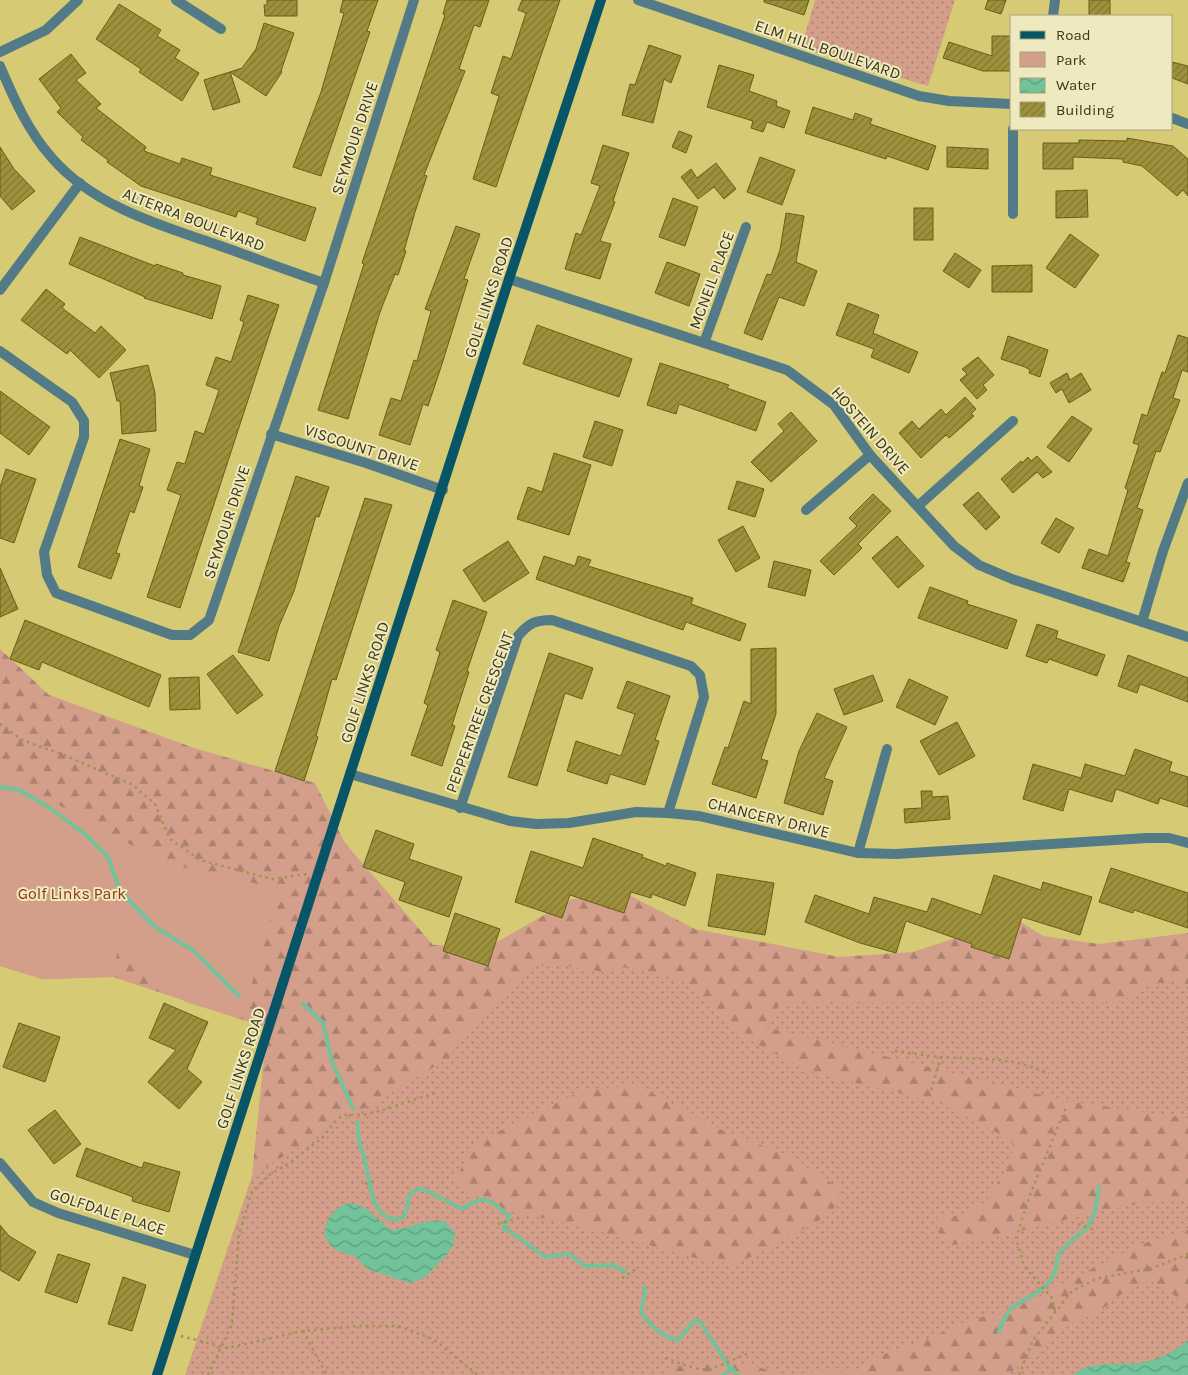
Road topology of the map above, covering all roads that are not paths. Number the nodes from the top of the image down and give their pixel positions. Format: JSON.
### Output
{"nodes":[{"id":1,"x":78,"y":0,"type":"edge"},
{"id":2,"x":176,"y":0,"type":"edge"},
{"id":3,"x":414,"y":0,"type":"edge"},
{"id":4,"x":601,"y":0,"type":"edge"},
{"id":5,"x":638,"y":0,"type":"edge"},
{"id":6,"x":1055,"y":0,"type":"edge"},
{"id":7,"x":1053,"y":15,"type":"edge"},
{"id":8,"x":221,"y":29,"type":"dead end"},
{"id":9,"x":0,"y":52,"type":"edge"},
{"id":10,"x":0,"y":66,"type":"edge"},
{"id":11,"x":1010,"y":104,"type":"edge"},
{"id":12,"x":1173,"y":118,"type":"edge"},
{"id":13,"x":1188,"y":124,"type":"edge"},
{"id":14,"x":1013,"y":130,"type":"edge"},
{"id":15,"x":80,"y":183,"type":"junction"},
{"id":16,"x":1013,"y":214,"type":"dead end"},
{"id":17,"x":746,"y":227,"type":"dead end"},
{"id":18,"x":509,"y":278,"type":"junction"},
{"id":19,"x":324,"y":283,"type":"junction"},
{"id":20,"x":0,"y":290,"type":"edge"},
{"id":21,"x":704,"y":343,"type":"junction"},
{"id":22,"x":0,"y":351,"type":"edge"},
{"id":23,"x":1013,"y":421,"type":"dead end"},
{"id":24,"x":271,"y":434,"type":"junction"},
{"id":25,"x":870,"y":456,"type":"junction"},
{"id":26,"x":1188,"y":483,"type":"edge"},
{"id":27,"x":443,"y":490,"type":"junction"},
{"id":28,"x":918,"y":506,"type":"junction"},
{"id":29,"x":806,"y":510,"type":"dead end"},
{"id":30,"x":1142,"y":622,"type":"junction"},
{"id":31,"x":1188,"y":637,"type":"edge"},
{"id":32,"x":887,"y":749,"type":"dead end"},
{"id":33,"x":350,"y":774,"type":"junction"},
{"id":34,"x":460,"y":808,"type":"junction"},
{"id":35,"x":668,"y":813,"type":"junction"},
{"id":36,"x":1188,"y":843,"type":"edge"},
{"id":37,"x":858,"y":854,"type":"junction"},
{"id":38,"x":0,"y":1163,"type":"edge"},
{"id":39,"x":195,"y":1255,"type":"junction"},
{"id":40,"x":158,"y":1375,"type":"edge"}],
"edges":[{"from":1,"to":9,"type":"street"},
{"from":2,"to":8,"type":"street"},
{"from":3,"to":19,"type":"street","name":"SEYMOUR DRIVE"},
{"from":4,"to":18,"type":"main road","name":"GOLF LINKS ROAD"},
{"from":5,"to":11,"type":"street","name":"ELM HILL BOULEVARD"},
{"from":6,"to":7,"type":"street"},
{"from":10,"to":15,"type":"street","name":"ALTERRA BOULEVARD"},
{"from":12,"to":13,"type":"street"},
{"from":14,"to":16,"type":"street"},
{"from":15,"to":19,"type":"street","name":"ALTERRA BOULEVARD"},
{"from":15,"to":20,"type":"street"},
{"from":17,"to":21,"type":"street","name":"MCNEIL PLACE"},
{"from":18,"to":21,"type":"street","name":"HOSTEIN DRIVE"},
{"from":18,"to":27,"type":"main road","name":"GOLF LINKS ROAD"},
{"from":19,"to":24,"type":"street","name":"SEYMOUR DRIVE"},
{"from":21,"to":25,"type":"street","name":"HOSTEIN DRIVE"},
{"from":22,"to":24,"type":"street","name":"SEYMOUR DRIVE"},
{"from":23,"to":28,"type":"street"},
{"from":24,"to":27,"type":"street","name":"VISCOUNT DRIVE"},
{"from":25,"to":28,"type":"street","name":"HOSTEIN DRIVE"},
{"from":25,"to":29,"type":"street"},
{"from":26,"to":30,"type":"street"},
{"from":27,"to":33,"type":"main road","name":"GOLF LINKS ROAD"},
{"from":28,"to":30,"type":"street","name":"HOSTEIN DRIVE"},
{"from":30,"to":31,"type":"street","name":"HOSTEIN DRIVE"},
{"from":32,"to":37,"type":"street"},
{"from":33,"to":34,"type":"street","name":"CHANCERY DRIVE"},
{"from":33,"to":39,"type":"main road","name":"GOLF LINKS ROAD"},
{"from":34,"to":35,"type":"street","name":"CHANCERY DRIVE"},
{"from":34,"to":35,"type":"street","name":"PEPPERTREE CRESCENT"},
{"from":35,"to":37,"type":"street","name":"CHANCERY DRIVE"},
{"from":36,"to":37,"type":"street","name":"CHANCERY DRIVE"},
{"from":38,"to":39,"type":"street","name":"GOLFDALE PLACE"},
{"from":39,"to":40,"type":"main road","name":"GOLF LINKS ROAD"}]}
